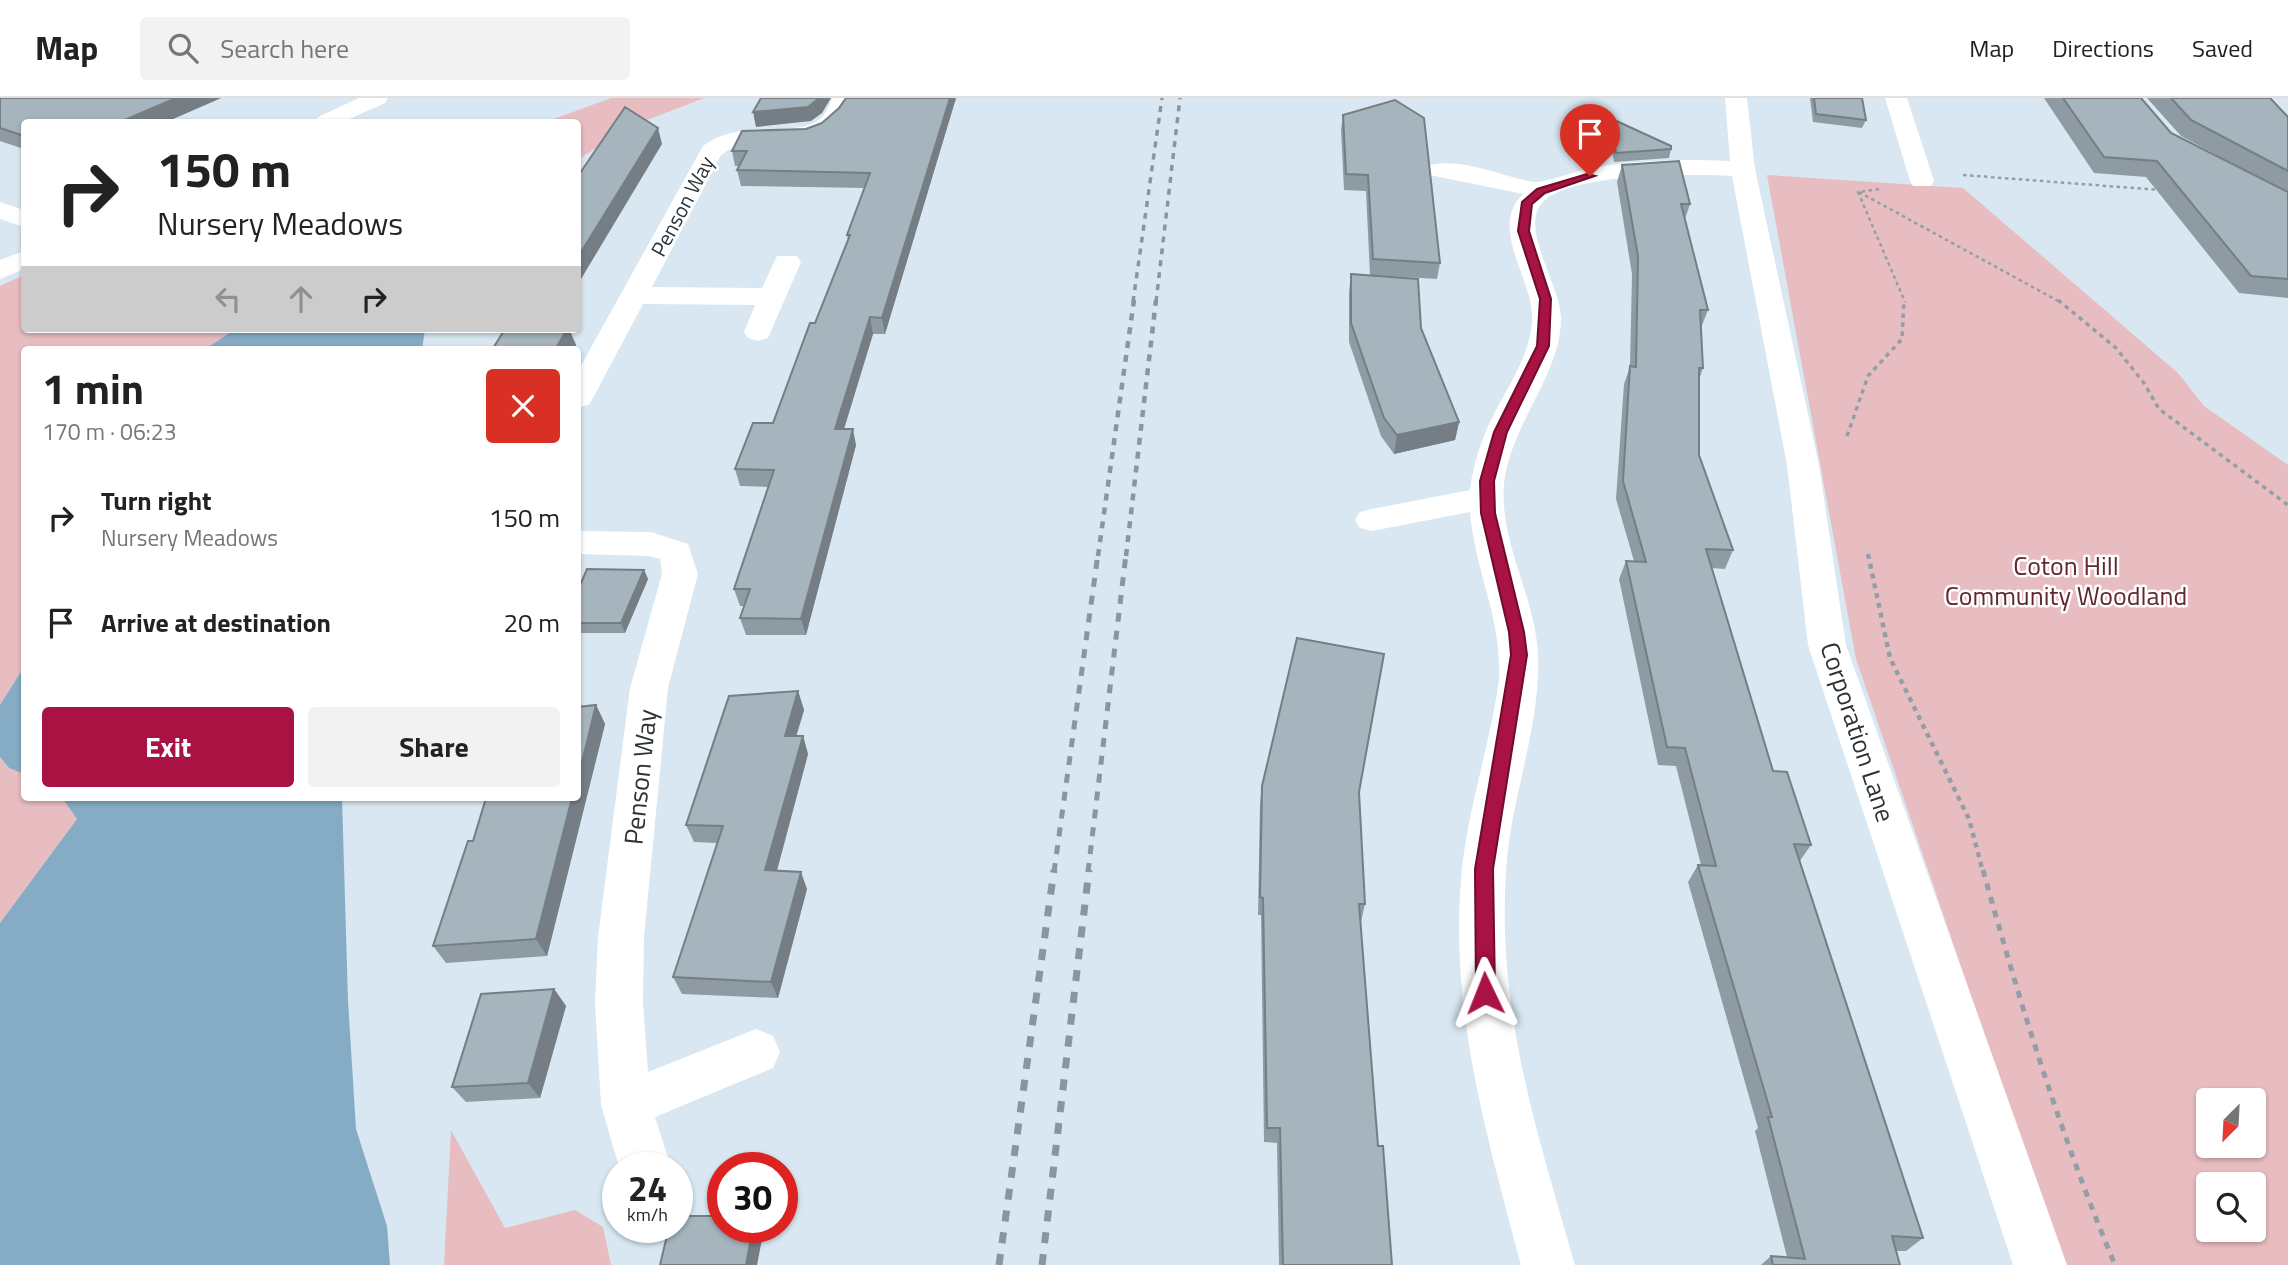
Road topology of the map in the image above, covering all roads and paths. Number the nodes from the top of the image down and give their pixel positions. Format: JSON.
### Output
{"nodes":[{"id":1,"x":377,"y":98,"type":"edge"},
{"id":2,"x":844,"y":98,"type":"edge"},
{"id":3,"x":1736,"y":98,"type":"edge"},
{"id":4,"x":1896,"y":98,"type":"edge"},
{"id":5,"x":333,"y":119,"type":"edge"},
{"id":6,"x":1743,"y":169,"type":"junction"},
{"id":7,"x":1439,"y":170,"type":"dead end"},
{"id":8,"x":1920,"y":176,"type":"junction"},
{"id":9,"x":2166,"y":190,"type":"edge"},
{"id":10,"x":1541,"y":191,"type":"junction"},
{"id":11,"x":1858,"y":192,"type":"junction"},
{"id":12,"x":0,"y":210,"type":"edge"},
{"id":13,"x":21,"y":218,"type":"edge"},
{"id":14,"x":21,"y":261,"type":"edge"},
{"id":15,"x":787,"y":262,"type":"dead end"},
{"id":16,"x":0,"y":271,"type":"edge"},
{"id":17,"x":634,"y":295,"type":"junction"},
{"id":18,"x":773,"y":297,"type":"junction"},
{"id":19,"x":758,"y":332,"type":"dead end"},
{"id":20,"x":581,"y":392,"type":"edge"},
{"id":21,"x":1844,"y":444,"type":"dead end"},
{"id":22,"x":1488,"y":498,"type":"junction"},
{"id":23,"x":2288,"y":505,"type":"edge"},
{"id":24,"x":1372,"y":520,"type":"dead end"},
{"id":25,"x":581,"y":543,"type":"edge"},
{"id":26,"x":1867,"y":551,"type":"dead end"},
{"id":27,"x":756,"y":1052,"type":"dead end"},
{"id":28,"x":625,"y":1105,"type":"junction"},
{"id":29,"x":640,"y":1152,"type":"edge"},
{"id":30,"x":1548,"y":1265,"type":"edge"},
{"id":31,"x":2040,"y":1265,"type":"edge"},
{"id":32,"x":2115,"y":1265,"type":"edge"}],
"edges":[{"from":1,"to":5,"type":"street"},
{"from":2,"to":17,"type":"street","name":"Penson Way"},
{"from":3,"to":6,"type":"street","name":"Corporation Lane"},
{"from":4,"to":8,"type":"street"},
{"from":6,"to":10,"type":"street"},
{"from":6,"to":31,"type":"street","name":"Corporation Lane"},
{"from":7,"to":10,"type":"street"},
{"from":8,"to":9,"type":"path"},
{"from":8,"to":11,"type":"path"},
{"from":10,"to":22,"type":"street"},
{"from":11,"to":21,"type":"path"},
{"from":11,"to":23,"type":"path"},
{"from":12,"to":13,"type":"street"},
{"from":14,"to":16,"type":"street"},
{"from":15,"to":18,"type":"street"},
{"from":17,"to":18,"type":"street"},
{"from":17,"to":20,"type":"street","name":"Penson Way"},
{"from":18,"to":19,"type":"street"},
{"from":22,"to":24,"type":"street"},
{"from":22,"to":30,"type":"street"},
{"from":25,"to":28,"type":"street","name":"Penson Way"},
{"from":26,"to":32,"type":"path"},
{"from":27,"to":28,"type":"street"},
{"from":28,"to":29,"type":"street","name":"Penson Way"}]}
